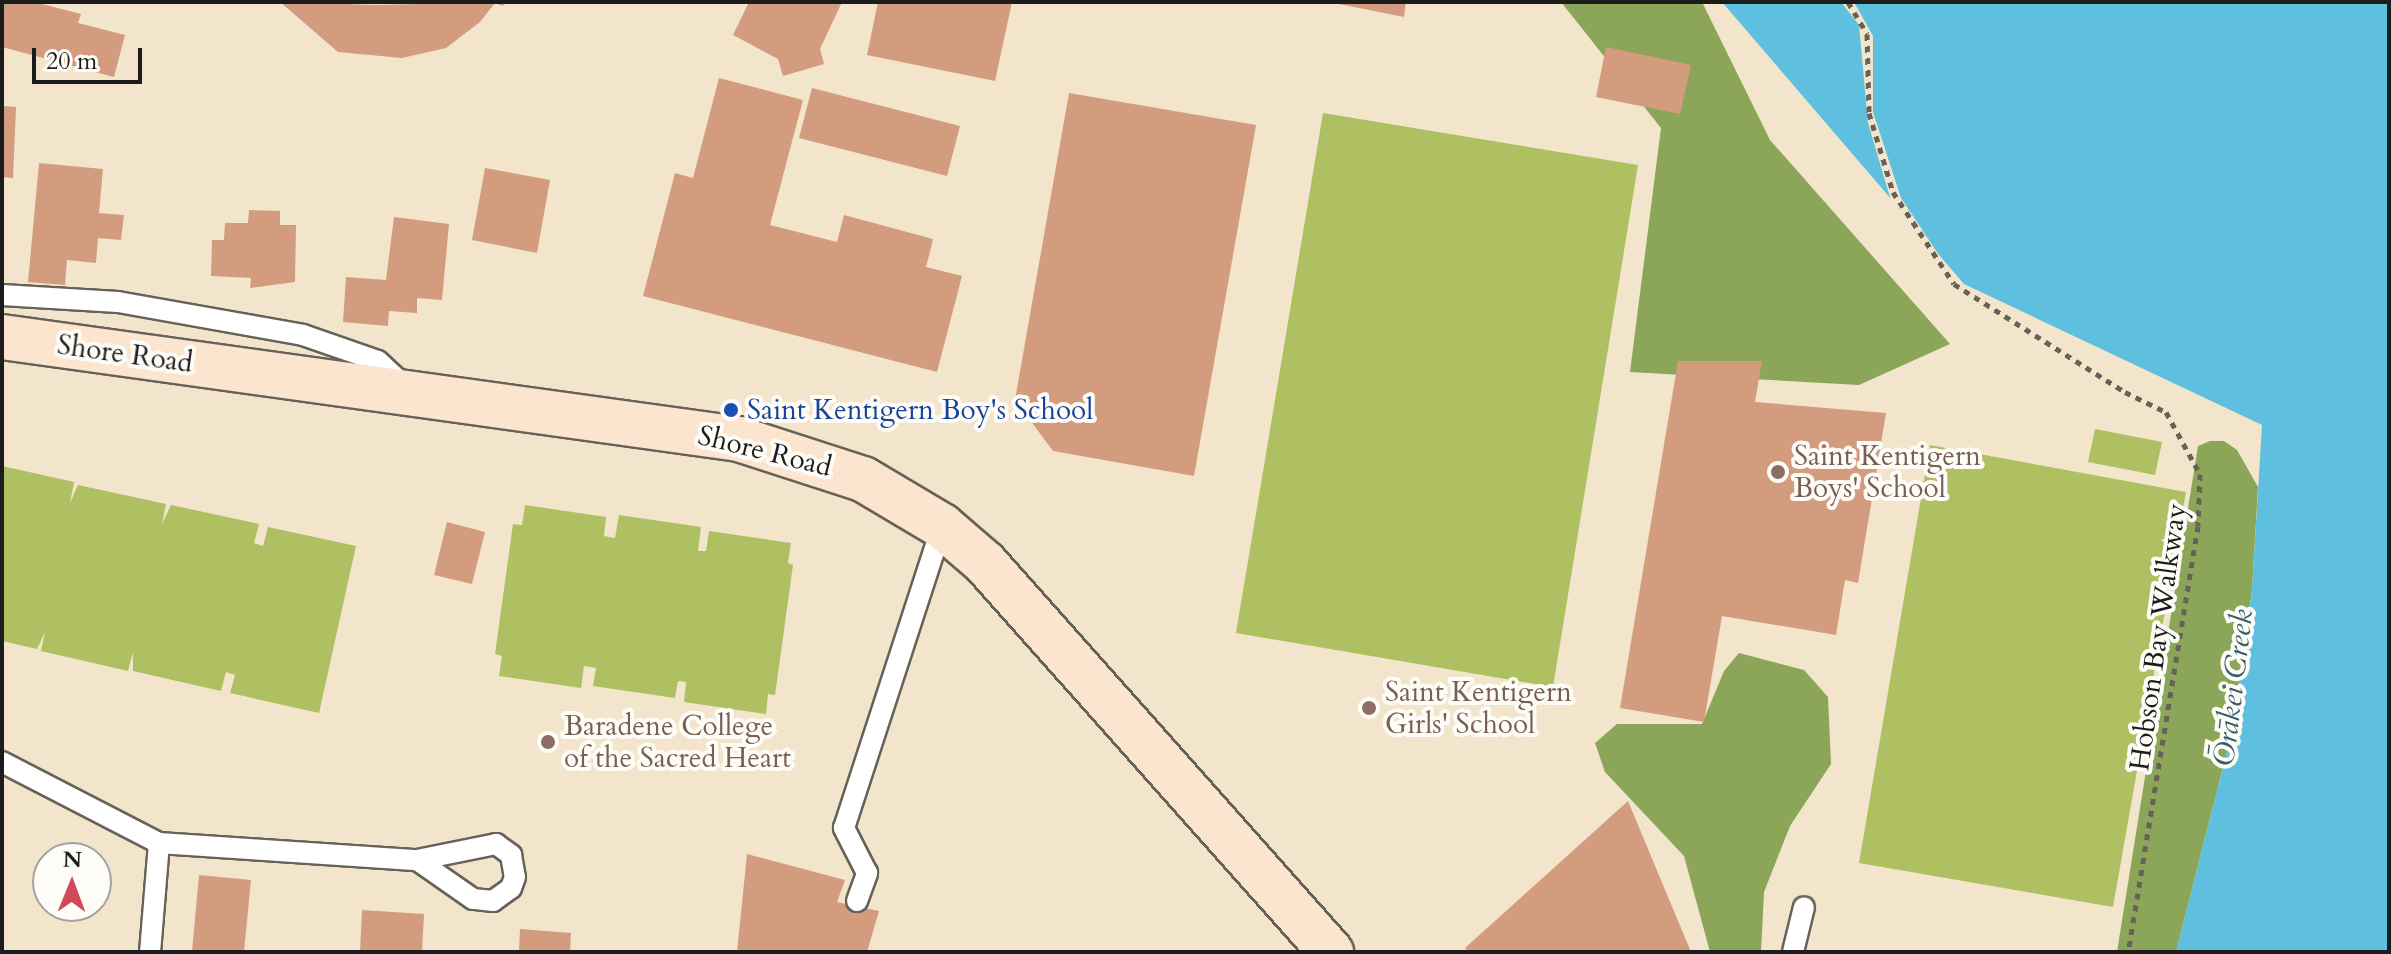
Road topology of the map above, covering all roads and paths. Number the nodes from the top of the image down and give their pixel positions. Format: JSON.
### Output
{"nodes":[{"id":1,"x":1848,"y":2,"type":"edge"},
{"id":2,"x":2,"y":295,"type":"edge"},
{"id":3,"x":2,"y":337,"type":"edge"},
{"id":4,"x":413,"y":394,"type":"junction"},
{"id":5,"x":942,"y":526,"type":"junction"},
{"id":6,"x":2,"y":762,"type":"edge"},
{"id":7,"x":159,"y":843,"type":"junction"},
{"id":8,"x":417,"y":860,"type":"dead end"},
{"id":9,"x":857,"y":901,"type":"dead end"},
{"id":10,"x":1804,"y":907,"type":"dead end"},
{"id":11,"x":150,"y":952,"type":"edge"},
{"id":12,"x":1331,"y":952,"type":"edge"},
{"id":13,"x":1793,"y":952,"type":"edge"},
{"id":14,"x":2128,"y":952,"type":"edge"}],
"edges":[{"from":1,"to":14,"type":"path","name":"Hobson Bay Walkway"},
{"from":2,"to":4,"type":"lane"},
{"from":3,"to":4,"type":"main road","name":"Shore Road"},
{"from":4,"to":5,"type":"main road","name":"Shore Road"},
{"from":5,"to":9,"type":"lane"},
{"from":5,"to":12,"type":"main road","name":"Shore Road"},
{"from":6,"to":7,"type":"lane"},
{"from":7,"to":8,"type":"lane"},
{"from":7,"to":11,"type":"lane"},
{"from":10,"to":13,"type":"lane"}]}
